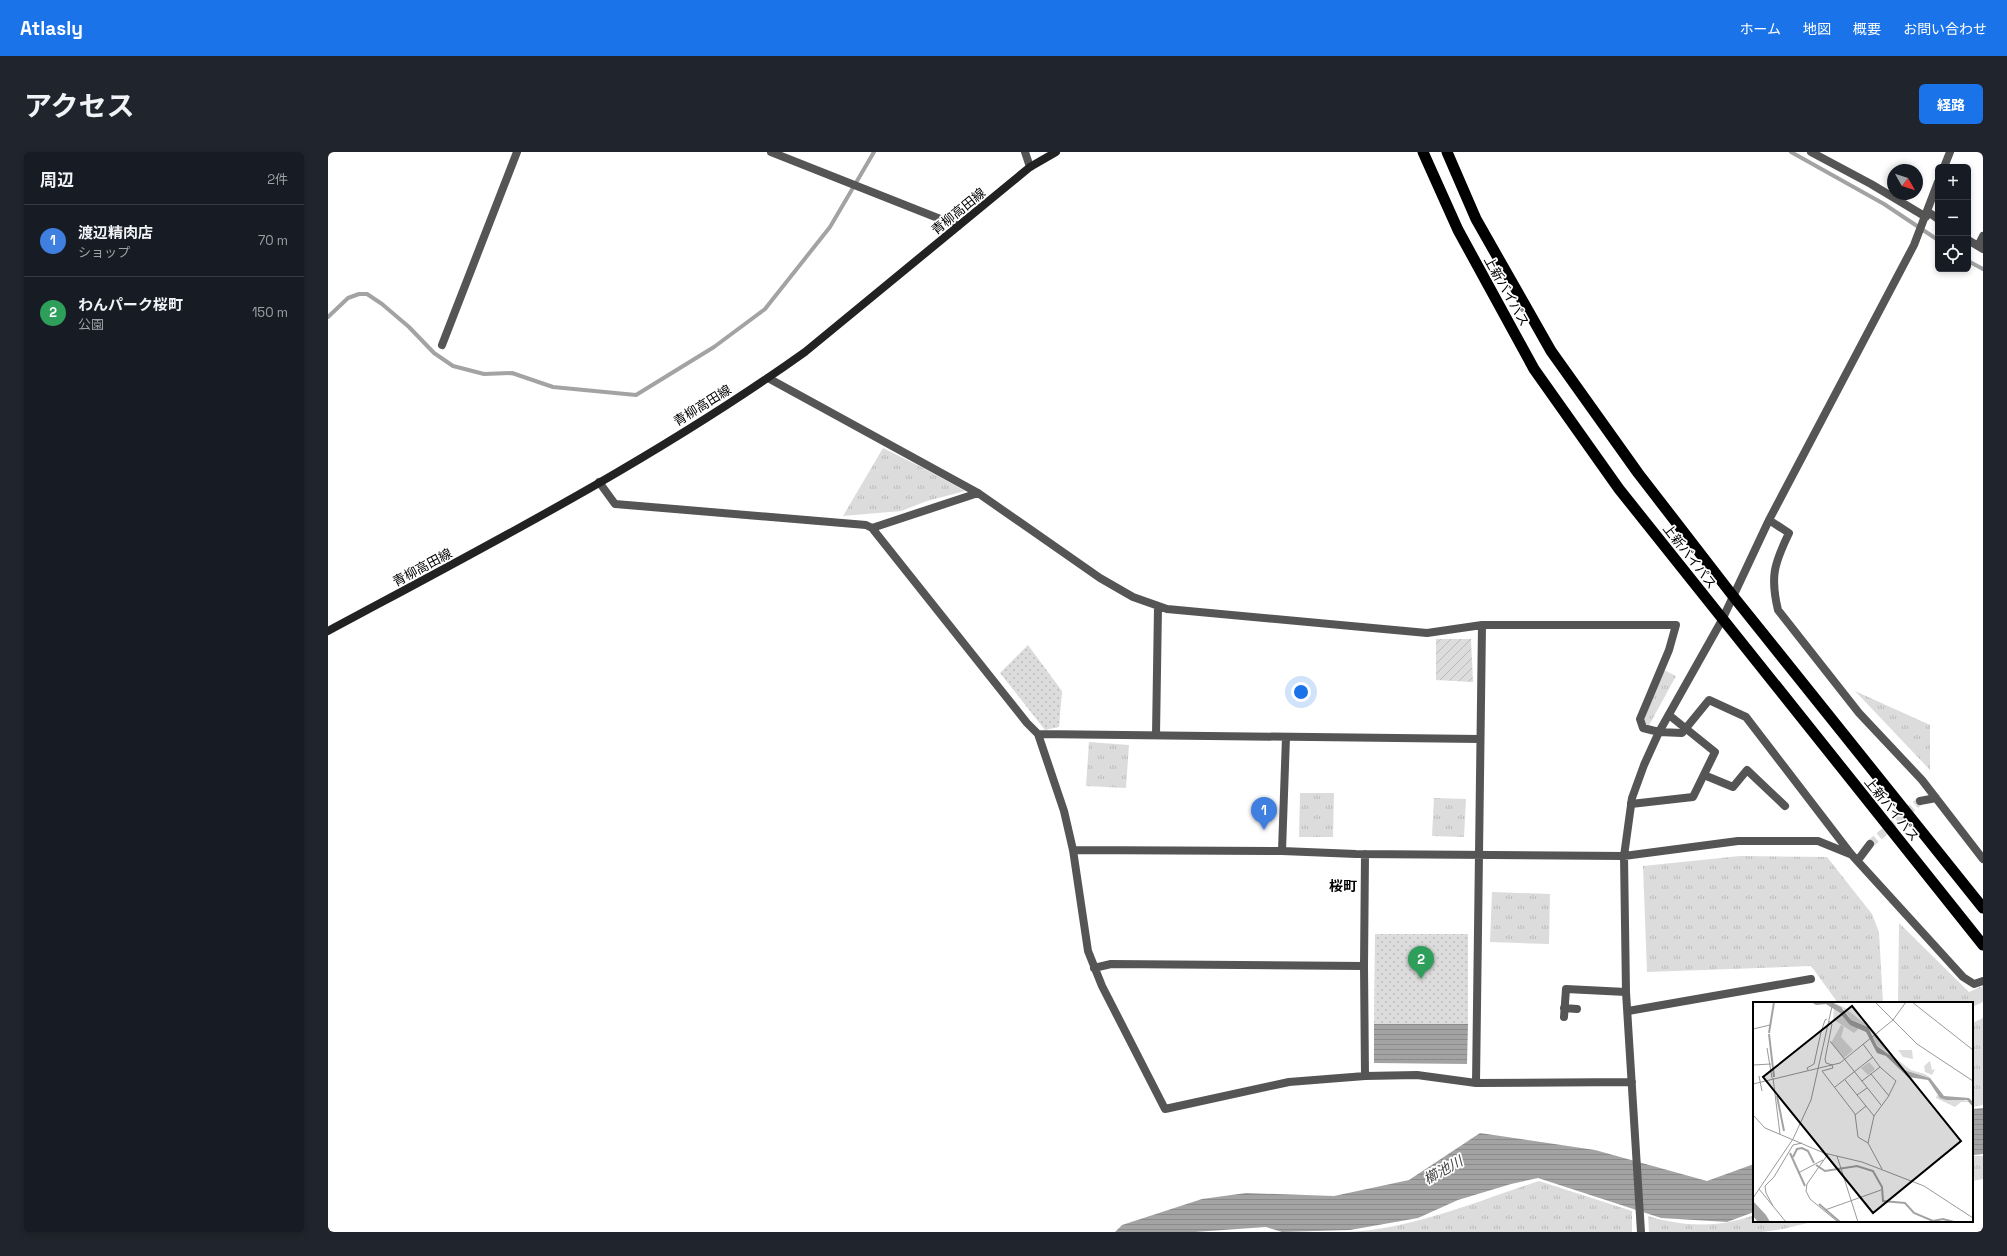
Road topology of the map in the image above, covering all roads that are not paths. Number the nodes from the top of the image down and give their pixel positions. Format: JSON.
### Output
{"nodes":[{"id":1,"x":517,"y":152,"type":"edge"},
{"id":2,"x":771,"y":152,"type":"edge"},
{"id":3,"x":1025,"y":152,"type":"edge"},
{"id":4,"x":1056,"y":152,"type":"edge"},
{"id":5,"x":1423,"y":152,"type":"edge"},
{"id":6,"x":1447,"y":152,"type":"edge"},
{"id":7,"x":1811,"y":152,"type":"edge"},
{"id":8,"x":1950,"y":152,"type":"edge"},
{"id":9,"x":1945,"y":164,"type":"edge"},
{"id":10,"x":1030,"y":167,"type":"junction"},
{"id":11,"x":1935,"y":191,"type":"edge"},
{"id":12,"x":1927,"y":214,"type":"junction"},
{"id":13,"x":1935,"y":218,"type":"edge"},
{"id":14,"x":958,"y":226,"type":"junction"},
{"id":15,"x":1983,"y":236,"type":"edge"},
{"id":16,"x":1971,"y":242,"type":"edge"},
{"id":17,"x":1980,"y":248,"type":"edge"},
{"id":18,"x":442,"y":345,"type":"dead end"},
{"id":19,"x":768,"y":378,"type":"junction"},
{"id":20,"x":599,"y":482,"type":"junction"},
{"id":21,"x":978,"y":493,"type":"junction"},
{"id":22,"x":1769,"y":520,"type":"junction"},
{"id":23,"x":872,"y":528,"type":"junction"},
{"id":24,"x":1734,"y":596,"type":"junction"},
{"id":25,"x":1158,"y":607,"type":"junction"},
{"id":26,"x":1722,"y":620,"type":"junction"},
{"id":27,"x":1482,"y":625,"type":"junction"},
{"id":28,"x":328,"y":631,"type":"edge"},
{"id":29,"x":1669,"y":715,"type":"junction"},
{"id":30,"x":1685,"y":729,"type":"junction"},
{"id":31,"x":1659,"y":732,"type":"junction"},
{"id":32,"x":1038,"y":734,"type":"junction"},
{"id":33,"x":1156,"y":735,"type":"junction"},
{"id":34,"x":1286,"y":737,"type":"junction"},
{"id":35,"x":1480,"y":739,"type":"junction"},
{"id":36,"x":1704,"y":775,"type":"junction"},
{"id":37,"x":1936,"y":798,"type":"junction"},
{"id":38,"x":1920,"y":801,"type":"tunnel mouth"},
{"id":39,"x":1631,"y":804,"type":"junction"},
{"id":40,"x":1785,"y":806,"type":"dead end"},
{"id":41,"x":1870,"y":844,"type":"tunnel mouth"},
{"id":42,"x":1073,"y":850,"type":"junction"},
{"id":43,"x":1282,"y":851,"type":"junction"},
{"id":44,"x":1365,"y":854,"type":"junction"},
{"id":45,"x":1851,"y":854,"type":"junction"},
{"id":46,"x":1478,"y":856,"type":"junction"},
{"id":47,"x":1624,"y":856,"type":"junction"},
{"id":48,"x":1983,"y":859,"type":"edge"},
{"id":49,"x":1858,"y":860,"type":"junction"},
{"id":50,"x":1983,"y":908,"type":"edge"},
{"id":51,"x":1983,"y":945,"type":"edge"},
{"id":52,"x":1364,"y":966,"type":"junction"},
{"id":53,"x":1094,"y":968,"type":"junction"},
{"id":54,"x":1811,"y":979,"type":"dead end"},
{"id":55,"x":1983,"y":981,"type":"edge"},
{"id":56,"x":1626,"y":992,"type":"junction"},
{"id":57,"x":1564,"y":1008,"type":"junction"},
{"id":58,"x":1577,"y":1009,"type":"dead end"},
{"id":59,"x":1628,"y":1011,"type":"junction"},
{"id":60,"x":1564,"y":1017,"type":"dead end"},
{"id":61,"x":1366,"y":1076,"type":"junction"},
{"id":62,"x":1632,"y":1082,"type":"junction"},
{"id":63,"x":1476,"y":1083,"type":"junction"},
{"id":64,"x":1641,"y":1232,"type":"edge"}],
"edges":[{"from":1,"to":18,"type":"street"},
{"from":2,"to":14,"type":"street"},
{"from":3,"to":10,"type":"street"},
{"from":4,"to":10,"type":"main road","name":"青柳高田線"},
{"from":5,"to":26,"type":"highway","name":"上新バイパス"},
{"from":6,"to":24,"type":"highway","name":"上新バイパス"},
{"from":7,"to":12,"type":"street"},
{"from":8,"to":9,"type":"street"},
{"from":10,"to":14,"type":"main road","name":"青柳高田線"},
{"from":11,"to":12,"type":"street"},
{"from":12,"to":13,"type":"street"},
{"from":12,"to":22,"type":"street"},
{"from":14,"to":19,"type":"main road","name":"青柳高田線"},
{"from":15,"to":17,"type":"street"},
{"from":16,"to":17,"type":"street"},
{"from":19,"to":20,"type":"main road","name":"青柳高田線"},
{"from":19,"to":21,"type":"street"},
{"from":20,"to":23,"type":"street"},
{"from":20,"to":28,"type":"main road","name":"青柳高田線"},
{"from":21,"to":23,"type":"street"},
{"from":21,"to":25,"type":"street"},
{"from":22,"to":24,"type":"street"},
{"from":22,"to":37,"type":"street"},
{"from":23,"to":32,"type":"street"},
{"from":24,"to":26,"type":"street"},
{"from":24,"to":50,"type":"highway","name":"上新バイパス"},
{"from":25,"to":27,"type":"street"},
{"from":25,"to":33,"type":"street"},
{"from":26,"to":29,"type":"street"},
{"from":26,"to":51,"type":"highway","name":"上新バイパス"},
{"from":27,"to":31,"type":"street"},
{"from":27,"to":35,"type":"street"},
{"from":29,"to":30,"type":"street"},
{"from":29,"to":31,"type":"street"},
{"from":30,"to":31,"type":"street"},
{"from":30,"to":36,"type":"street"},
{"from":30,"to":45,"type":"street"},
{"from":31,"to":39,"type":"street"},
{"from":32,"to":33,"type":"street"},
{"from":32,"to":42,"type":"street"},
{"from":33,"to":34,"type":"street"},
{"from":34,"to":35,"type":"street"},
{"from":34,"to":43,"type":"street"},
{"from":35,"to":46,"type":"street"},
{"from":36,"to":39,"type":"street"},
{"from":36,"to":40,"type":"street"},
{"from":37,"to":38,"type":"street"},
{"from":37,"to":48,"type":"street"},
{"from":39,"to":47,"type":"street"},
{"from":41,"to":49,"type":"street"},
{"from":42,"to":43,"type":"street"},
{"from":42,"to":53,"type":"street"},
{"from":43,"to":44,"type":"street"},
{"from":44,"to":46,"type":"street"},
{"from":44,"to":52,"type":"street"},
{"from":45,"to":47,"type":"street"},
{"from":45,"to":49,"type":"street"},
{"from":46,"to":47,"type":"street"},
{"from":46,"to":63,"type":"street"},
{"from":47,"to":56,"type":"street"},
{"from":49,"to":55,"type":"street"},
{"from":52,"to":53,"type":"street"},
{"from":52,"to":61,"type":"street"},
{"from":53,"to":61,"type":"street"},
{"from":54,"to":59,"type":"street"},
{"from":56,"to":57,"type":"street"},
{"from":56,"to":59,"type":"street"},
{"from":57,"to":58,"type":"street"},
{"from":57,"to":60,"type":"street"},
{"from":59,"to":62,"type":"street"},
{"from":61,"to":63,"type":"street"},
{"from":62,"to":63,"type":"street"},
{"from":62,"to":64,"type":"street"}]}
